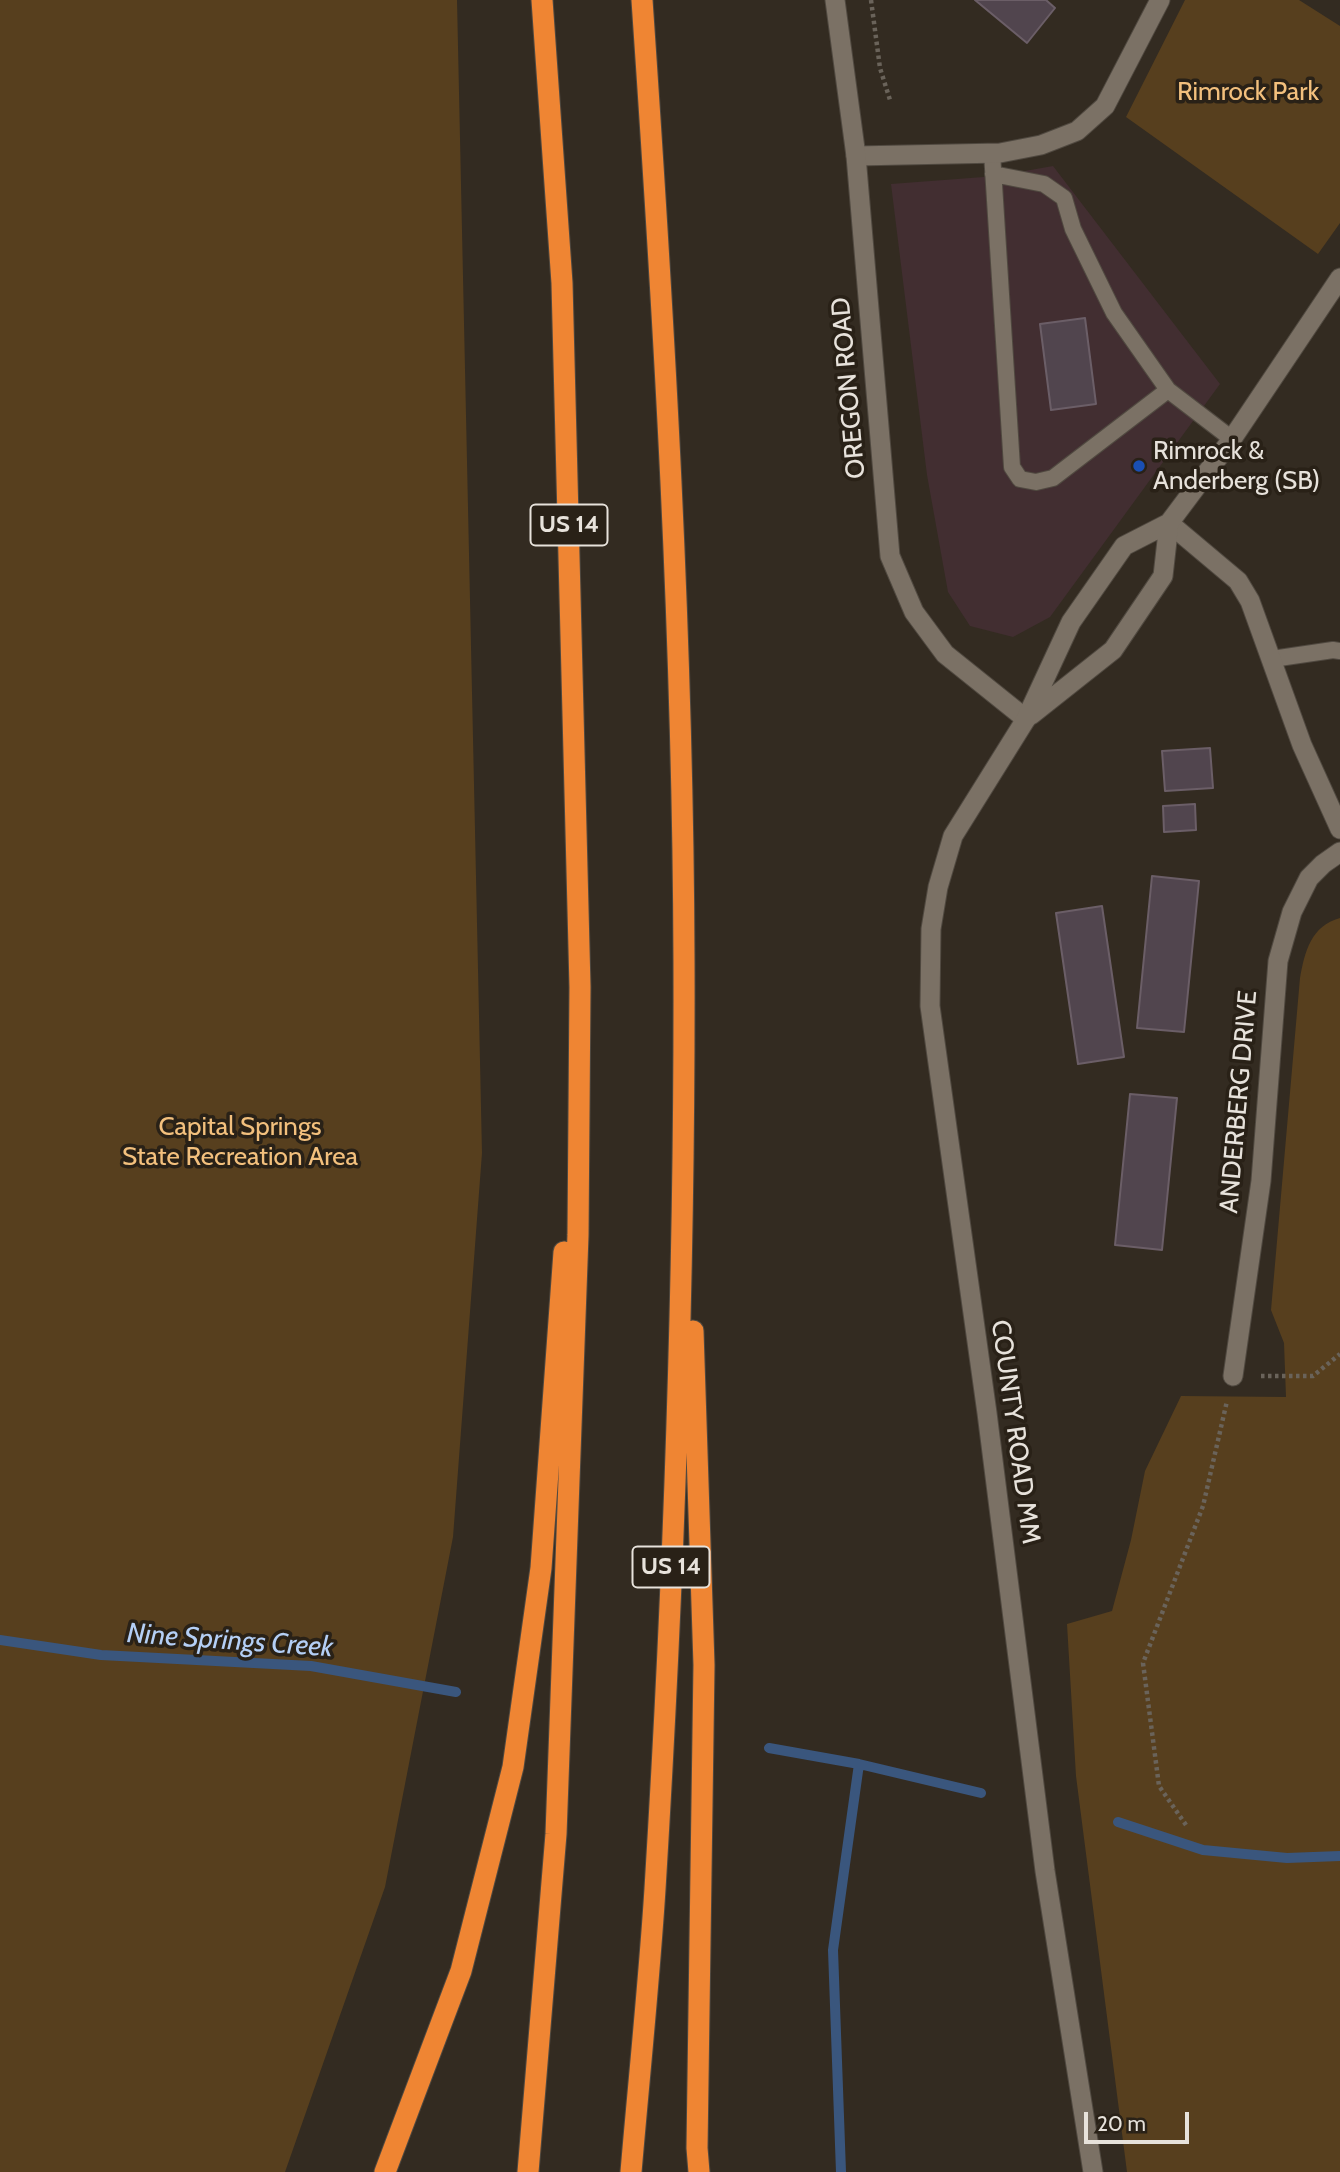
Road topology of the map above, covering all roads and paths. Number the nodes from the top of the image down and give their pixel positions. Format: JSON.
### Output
{"nodes":[{"id":1,"x":542,"y":0,"type":"edge"},
{"id":2,"x":642,"y":0,"type":"edge"},
{"id":3,"x":835,"y":0,"type":"edge"},
{"id":4,"x":871,"y":0,"type":"edge"},
{"id":5,"x":1160,"y":0,"type":"edge"},
{"id":6,"x":890,"y":100,"type":"dead end"},
{"id":7,"x":992,"y":153,"type":"junction"},
{"id":8,"x":856,"y":156,"type":"junction"},
{"id":9,"x":993,"y":174,"type":"junction"},
{"id":10,"x":1340,"y":278,"type":"edge"},
{"id":11,"x":1168,"y":390,"type":"junction"},
{"id":12,"x":1231,"y":439,"type":"junction"},
{"id":13,"x":1169,"y":523,"type":"junction"},
{"id":14,"x":1340,"y":651,"type":"edge"},
{"id":15,"x":1272,"y":659,"type":"junction"},
{"id":16,"x":1026,"y":719,"type":"junction"},
{"id":17,"x":1340,"y":829,"type":"edge"},
{"id":18,"x":1340,"y":852,"type":"edge"},
{"id":19,"x":683,"y":1038,"type":"junction"},
{"id":20,"x":579,"y":1051,"type":"junction"},
{"id":21,"x":1340,"y":1354,"type":"edge"},
{"id":22,"x":1233,"y":1376,"type":"junction"},
{"id":23,"x":1185,"y":1825,"type":"dead end"},
{"id":24,"x":385,"y":2172,"type":"edge"},
{"id":25,"x":528,"y":2172,"type":"edge"},
{"id":26,"x":631,"y":2172,"type":"edge"},
{"id":27,"x":699,"y":2172,"type":"edge"},
{"id":28,"x":1093,"y":2172,"type":"edge"}],
"edges":[{"from":1,"to":20,"type":"highway","number":"US 14"},
{"from":2,"to":19,"type":"highway","number":"US 14"},
{"from":3,"to":8,"type":"main road","name":"OREGON ROAD"},
{"from":4,"to":6,"type":"path"},
{"from":5,"to":7,"type":"main road"},
{"from":7,"to":8,"type":"main road"},
{"from":7,"to":9,"type":"lane"},
{"from":8,"to":16,"type":"main road","name":"OREGON ROAD"},
{"from":9,"to":11,"type":"lane"},
{"from":9,"to":11,"type":"lane"},
{"from":10,"to":12,"type":"main road"},
{"from":11,"to":12,"type":"lane"},
{"from":12,"to":13,"type":"main road"},
{"from":13,"to":15,"type":"main road"},
{"from":13,"to":16,"type":"main road"},
{"from":13,"to":16,"type":"main road"},
{"from":14,"to":15,"type":"lane"},
{"from":15,"to":17,"type":"main road"},
{"from":16,"to":28,"type":"main road","name":"COUNTY ROAD MM"},
{"from":18,"to":22,"type":"main road","name":"ANDERBERG DRIVE"},
{"from":19,"to":26,"type":"highway","number":"US 14"},
{"from":19,"to":27,"type":"highway"},
{"from":20,"to":24,"type":"highway"},
{"from":20,"to":25,"type":"highway","number":"US 14"},
{"from":21,"to":22,"type":"path"},
{"from":22,"to":23,"type":"path"}]}
